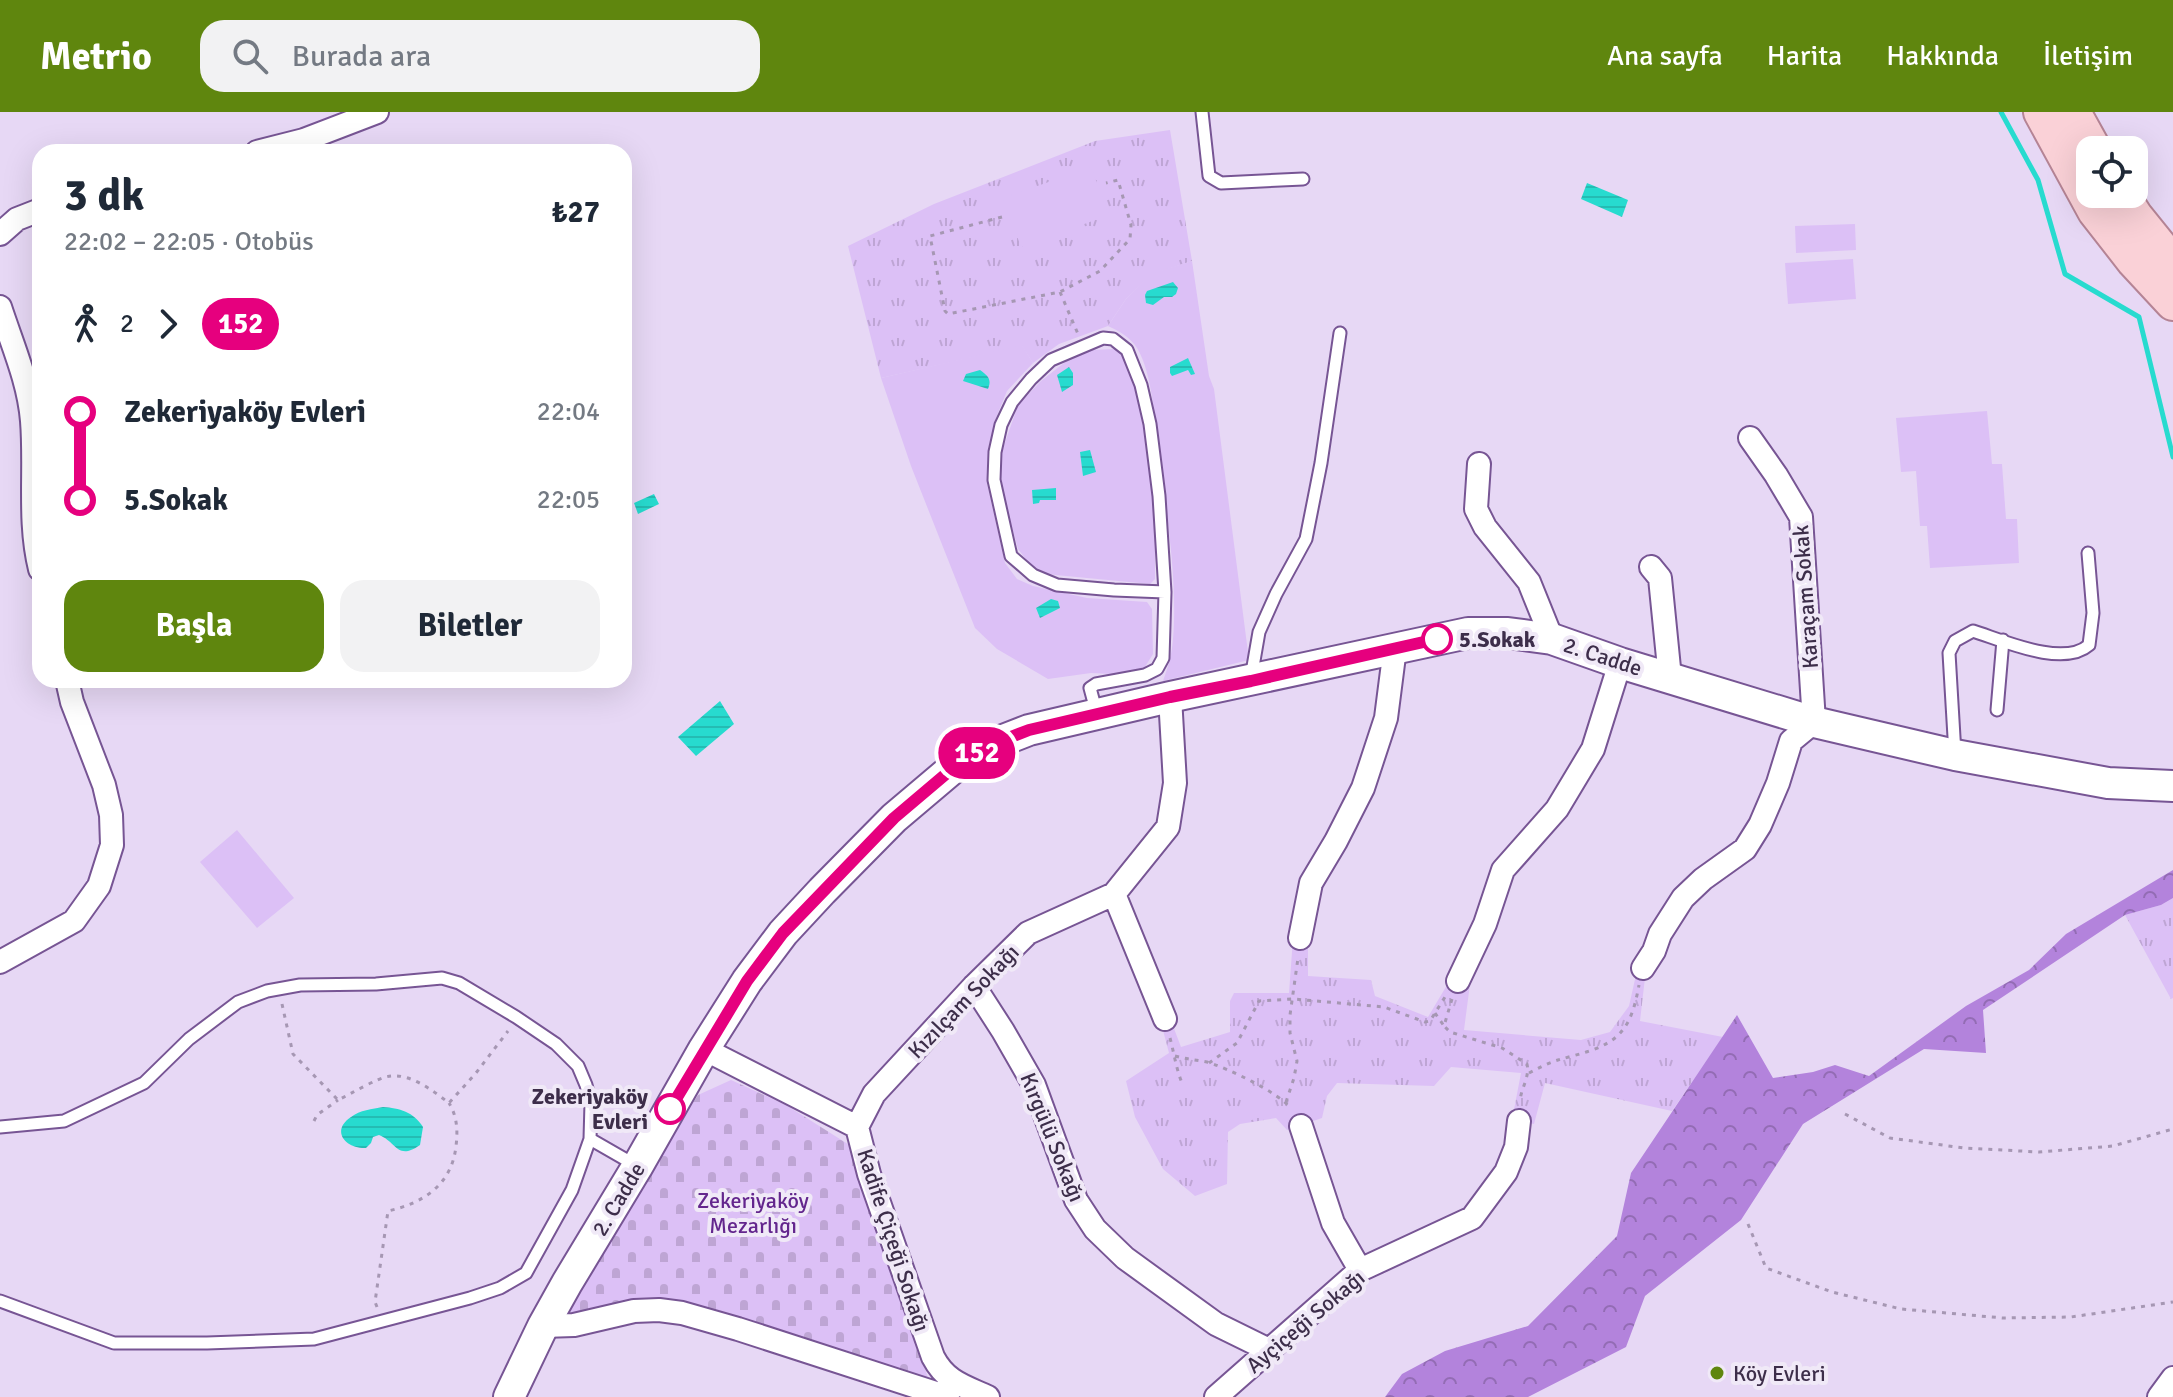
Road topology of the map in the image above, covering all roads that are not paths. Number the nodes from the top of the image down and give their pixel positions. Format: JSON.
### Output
{"nodes":[{"id":1,"x":377,"y":112,"type":"edge"},
{"id":2,"x":1202,"y":112,"type":"edge"},
{"id":3,"x":2041,"y":112,"type":"edge"},
{"id":4,"x":2073,"y":112,"type":"edge"},
{"id":5,"x":2086,"y":136,"type":"edge"},
{"id":6,"x":288,"y":144,"type":"edge"},
{"id":7,"x":1303,"y":179,"type":"dead end"},
{"id":8,"x":2130,"y":208,"type":"edge"},
{"id":9,"x":32,"y":213,"type":"edge"},
{"id":10,"x":0,"y":234,"type":"edge"},
{"id":11,"x":2173,"y":263,"type":"edge"},
{"id":12,"x":2173,"y":303,"type":"edge"},
{"id":13,"x":0,"y":307,"type":"edge"},
{"id":14,"x":1340,"y":333,"type":"dead end"},
{"id":15,"x":32,"y":419,"type":"edge"},
{"id":16,"x":1750,"y":438,"type":"dead end"},
{"id":17,"x":1479,"y":464,"type":"dead end"},
{"id":18,"x":2088,"y":553,"type":"dead end"},
{"id":19,"x":1651,"y":567,"type":"dead end"},
{"id":20,"x":1165,"y":592,"type":"junction"},
{"id":21,"x":1552,"y":639,"type":"junction"},
{"id":22,"x":2003,"y":640,"type":"junction"},
{"id":23,"x":1395,"y":648,"type":"junction"},
{"id":24,"x":1620,"y":663,"type":"junction"},
{"id":25,"x":1670,"y":678,"type":"junction"},
{"id":26,"x":1251,"y":681,"type":"junction"},
{"id":27,"x":69,"y":688,"type":"edge"},
{"id":28,"x":1170,"y":697,"type":"junction"},
{"id":29,"x":1997,"y":710,"type":"dead end"},
{"id":30,"x":1097,"y":714,"type":"junction"},
{"id":31,"x":1814,"y":722,"type":"junction"},
{"id":32,"x":1955,"y":755,"type":"junction"},
{"id":33,"x":2173,"y":786,"type":"edge"},
{"id":34,"x":1114,"y":894,"type":"junction"},
{"id":35,"x":1300,"y":938,"type":"road end"},
{"id":36,"x":0,"y":962,"type":"edge"},
{"id":37,"x":1643,"y":968,"type":"road end"},
{"id":38,"x":1458,"y":981,"type":"road end"},
{"id":39,"x":974,"y":986,"type":"junction"},
{"id":40,"x":1165,"y":1019,"type":"road end"},
{"id":41,"x":704,"y":1049,"type":"junction"},
{"id":42,"x":1519,"y":1121,"type":"road end"},
{"id":43,"x":1301,"y":1126,"type":"road end"},
{"id":44,"x":0,"y":1127,"type":"edge"},
{"id":45,"x":857,"y":1127,"type":"junction"},
{"id":46,"x":590,"y":1139,"type":"junction"},
{"id":47,"x":637,"y":1167,"type":"junction"},
{"id":48,"x":1360,"y":1270,"type":"junction"},
{"id":49,"x":0,"y":1301,"type":"edge"},
{"id":50,"x":543,"y":1326,"type":"junction"},
{"id":51,"x":1269,"y":1350,"type":"junction"},
{"id":52,"x":2173,"y":1378,"type":"edge"},
{"id":53,"x":509,"y":1397,"type":"edge"},
{"id":54,"x":948,"y":1397,"type":"edge"},
{"id":55,"x":988,"y":1397,"type":"edge"},
{"id":56,"x":1216,"y":1397,"type":"edge"},
{"id":57,"x":2159,"y":1397,"type":"edge"}],
"edges":[{"from":1,"to":6,"type":"street"},
{"from":2,"to":7,"type":"lane"},
{"from":3,"to":12,"type":"main road"},
{"from":4,"to":5,"type":"main road"},
{"from":8,"to":11,"type":"main road"},
{"from":9,"to":10,"type":"street"},
{"from":13,"to":15,"type":"street"},
{"from":14,"to":26,"type":"lane"},
{"from":16,"to":31,"type":"street","name":"Karaçam Sokak"},
{"from":17,"to":21,"type":"street"},
{"from":18,"to":22,"type":"lane"},
{"from":19,"to":25,"type":"street"},
{"from":20,"to":20,"type":"lane"},
{"from":20,"to":30,"type":"lane"},
{"from":21,"to":23,"type":"street","name":"2. Cadde"},
{"from":21,"to":24,"type":"street","name":"2. Cadde"},
{"from":22,"to":29,"type":"lane"},
{"from":22,"to":32,"type":"lane"},
{"from":23,"to":26,"type":"street","name":"2. Cadde"},
{"from":23,"to":35,"type":"street"},
{"from":24,"to":25,"type":"street","name":"2. Cadde"},
{"from":24,"to":38,"type":"street"},
{"from":25,"to":31,"type":"street","name":"2. Cadde"},
{"from":26,"to":28,"type":"street","name":"2. Cadde"},
{"from":27,"to":36,"type":"street"},
{"from":28,"to":30,"type":"street","name":"2. Cadde"},
{"from":28,"to":34,"type":"street","name":"Kızılçam Sokağı"},
{"from":30,"to":41,"type":"street","name":"2. Cadde"},
{"from":31,"to":32,"type":"street","name":"2. Cadde"},
{"from":31,"to":37,"type":"street"},
{"from":32,"to":33,"type":"street","name":"2. Cadde"},
{"from":34,"to":39,"type":"street","name":"Kızılçam Sokağı"},
{"from":34,"to":40,"type":"street"},
{"from":39,"to":45,"type":"street","name":"Kızılçam Sokağı"},
{"from":39,"to":51,"type":"street","name":"Kırgülü Sokağı"},
{"from":41,"to":45,"type":"street","name":"Kadife Çiçeği Sokağı"},
{"from":41,"to":47,"type":"street","name":"2. Cadde"},
{"from":42,"to":48,"type":"street","name":"Ayçiçeği Sokağı"},
{"from":43,"to":48,"type":"street"},
{"from":44,"to":46,"type":"lane"},
{"from":45,"to":55,"type":"street","name":"Kadife Çiçeği Sokağı"},
{"from":46,"to":47,"type":"lane"},
{"from":46,"to":49,"type":"lane"},
{"from":47,"to":50,"type":"street","name":"2. Cadde"},
{"from":48,"to":51,"type":"street","name":"Ayçiçeği Sokağı"},
{"from":50,"to":53,"type":"street","name":"2. Cadde"},
{"from":50,"to":54,"type":"street"},
{"from":51,"to":56,"type":"street","name":"Ayçiçeği Sokağı"},
{"from":52,"to":57,"type":"street"}]}
